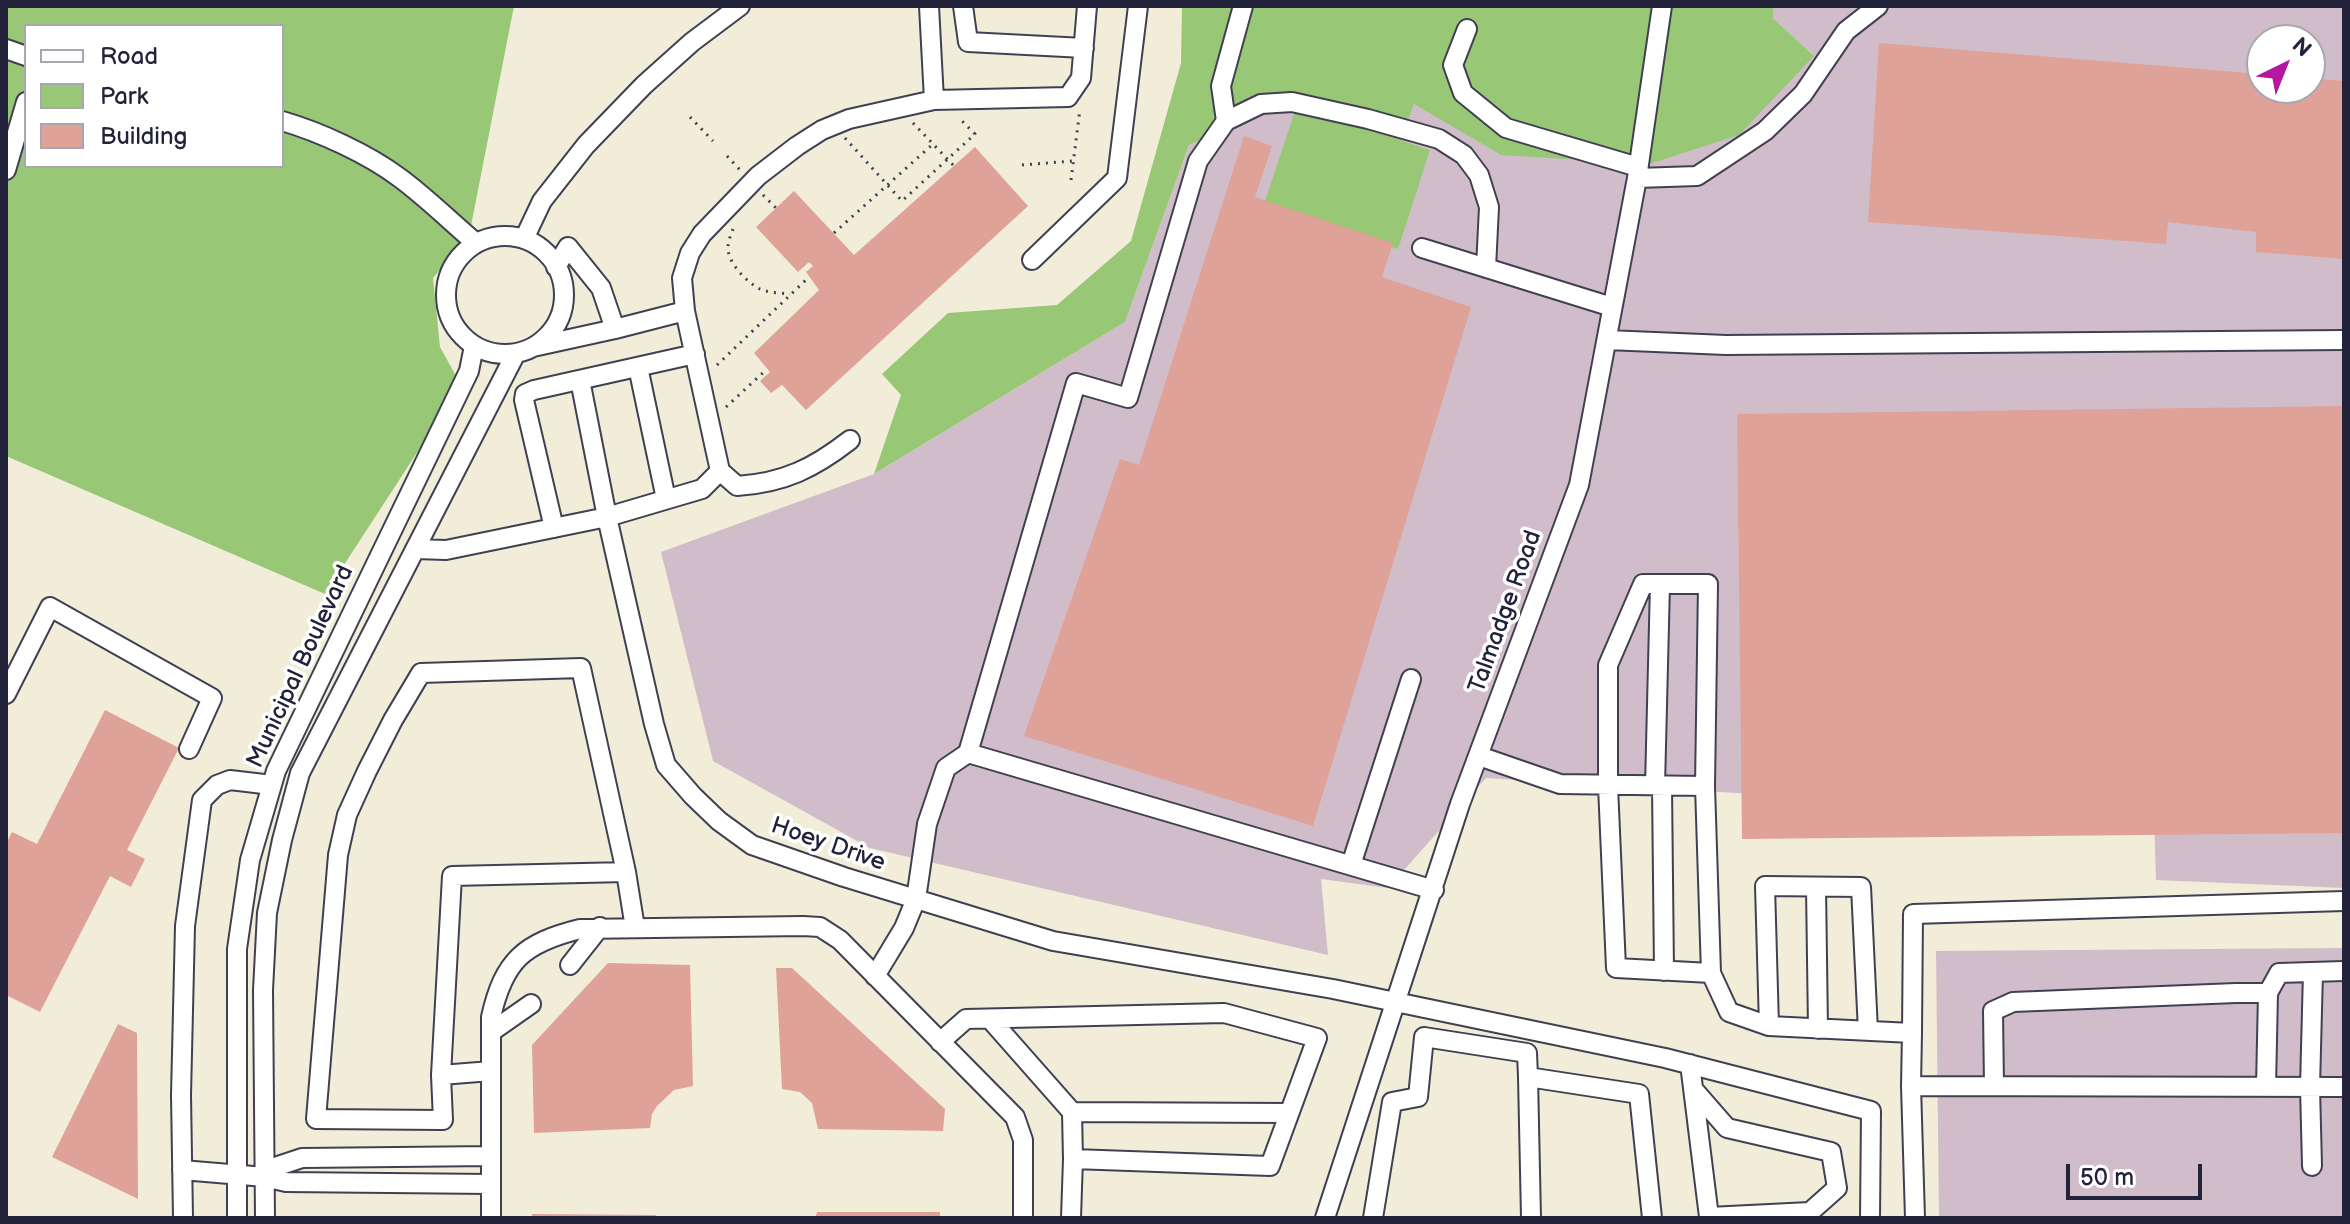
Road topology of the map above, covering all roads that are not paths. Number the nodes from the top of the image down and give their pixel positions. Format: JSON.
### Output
{"nodes":[{"id":1,"x":740,"y":6,"type":"edge"},
{"id":2,"x":929,"y":6,"type":"edge"},
{"id":3,"x":963,"y":6,"type":"edge"},
{"id":4,"x":1087,"y":6,"type":"edge"},
{"id":5,"x":1138,"y":6,"type":"edge"},
{"id":6,"x":1243,"y":6,"type":"edge"},
{"id":7,"x":1662,"y":6,"type":"edge"},
{"id":8,"x":1878,"y":6,"type":"edge"},
{"id":9,"x":1467,"y":29,"type":"dead end"},
{"id":10,"x":1084,"y":48,"type":"junction"},
{"id":11,"x":934,"y":100,"type":"junction"},
{"id":12,"x":24,"y":109,"type":"edge"},
{"id":13,"x":1226,"y":121,"type":"junction"},
{"id":14,"x":284,"y":122,"type":"edge"},
{"id":15,"x":6,"y":170,"type":"edge"},
{"id":16,"x":1638,"y":173,"type":"junction"},
{"id":17,"x":524,"y":239,"type":"junction"},
{"id":18,"x":476,"y":243,"type":"junction"},
{"id":19,"x":1422,"y":248,"type":"dead end"},
{"id":20,"x":1032,"y":260,"type":"dead end"},
{"id":21,"x":556,"y":267,"type":"junction"},
{"id":22,"x":1486,"y":268,"type":"junction"},
{"id":23,"x":1612,"y":307,"type":"junction"},
{"id":24,"x":685,"y":311,"type":"junction"},
{"id":25,"x":615,"y":329,"type":"junction"},
{"id":26,"x":1607,"y":340,"type":"junction"},
{"id":27,"x":2344,"y":340,"type":"edge"},
{"id":28,"x":474,"y":346,"type":"junction"},
{"id":29,"x":524,"y":350,"type":"junction"},
{"id":30,"x":695,"y":354,"type":"junction"},
{"id":31,"x":638,"y":367,"type":"junction"},
{"id":32,"x":580,"y":380,"type":"junction"},
{"id":33,"x":850,"y":440,"type":"dead end"},
{"id":34,"x":720,"y":471,"type":"junction"},
{"id":35,"x":666,"y":499,"type":"junction"},
{"id":36,"x":607,"y":517,"type":"junction"},
{"id":37,"x":554,"y":528,"type":"junction"},
{"id":38,"x":415,"y":549,"type":"junction"},
{"id":39,"x":1660,"y":584,"type":"junction"},
{"id":40,"x":1411,"y":679,"type":"dead end"},
{"id":41,"x":6,"y":694,"type":"edge"},
{"id":42,"x":189,"y":749,"type":"dead end"},
{"id":43,"x":968,"y":753,"type":"junction"},
{"id":44,"x":1479,"y":756,"type":"junction"},
{"id":45,"x":272,"y":785,"type":"junction"},
{"id":46,"x":1608,"y":786,"type":"junction"},
{"id":47,"x":1659,"y":786,"type":"junction"},
{"id":48,"x":1705,"y":786,"type":"junction"},
{"id":49,"x":1351,"y":865,"type":"junction"},
{"id":50,"x":626,"y":872,"type":"junction"},
{"id":51,"x":1816,"y":887,"type":"junction"},
{"id":52,"x":1434,"y":890,"type":"junction"},
{"id":53,"x":916,"y":899,"type":"junction"},
{"id":54,"x":2344,"y":901,"type":"edge"},
{"id":55,"x":600,"y":927,"type":"junction"},
{"id":56,"x":635,"y":928,"type":"junction"},
{"id":57,"x":570,"y":965,"type":"dead end"},
{"id":58,"x":1664,"y":971,"type":"junction"},
{"id":59,"x":2344,"y":971,"type":"edge"},
{"id":60,"x":2313,"y":972,"type":"junction"},
{"id":61,"x":1711,"y":973,"type":"junction"},
{"id":62,"x":875,"y":976,"type":"junction"},
{"id":63,"x":2268,"y":993,"type":"junction"},
{"id":64,"x":1395,"y":1002,"type":"junction"},
{"id":65,"x":531,"y":1004,"type":"dead end"},
{"id":66,"x":990,"y":1019,"type":"junction"},
{"id":67,"x":1769,"y":1026,"type":"junction"},
{"id":68,"x":1818,"y":1029,"type":"junction"},
{"id":69,"x":1868,"y":1031,"type":"junction"},
{"id":70,"x":491,"y":1032,"type":"junction"},
{"id":71,"x":1912,"y":1033,"type":"junction"},
{"id":72,"x":940,"y":1042,"type":"junction"},
{"id":73,"x":1690,"y":1064,"type":"junction"},
{"id":74,"x":491,"y":1071,"type":"junction"},
{"id":75,"x":441,"y":1075,"type":"junction"},
{"id":76,"x":1528,"y":1077,"type":"junction"},
{"id":77,"x":1911,"y":1086,"type":"junction"},
{"id":78,"x":1994,"y":1086,"type":"junction"},
{"id":79,"x":2266,"y":1087,"type":"junction"},
{"id":80,"x":2310,"y":1087,"type":"junction"},
{"id":81,"x":2344,"y":1087,"type":"edge"},
{"id":82,"x":1693,"y":1089,"type":"junction"},
{"id":83,"x":1072,"y":1112,"type":"junction"},
{"id":84,"x":1289,"y":1113,"type":"junction"},
{"id":85,"x":491,"y":1156,"type":"junction"},
{"id":86,"x":1073,"y":1159,"type":"junction"},
{"id":87,"x":2312,"y":1166,"type":"dead end"},
{"id":88,"x":182,"y":1170,"type":"junction"},
{"id":89,"x":237,"y":1175,"type":"junction"},
{"id":90,"x":265,"y":1177,"type":"junction"},
{"id":91,"x":491,"y":1184,"type":"junction"},
{"id":92,"x":183,"y":1218,"type":"edge"},
{"id":93,"x":237,"y":1218,"type":"edge"},
{"id":94,"x":265,"y":1218,"type":"edge"},
{"id":95,"x":491,"y":1218,"type":"edge"},
{"id":96,"x":1023,"y":1218,"type":"edge"},
{"id":97,"x":1071,"y":1218,"type":"edge"},
{"id":98,"x":1325,"y":1218,"type":"edge"},
{"id":99,"x":1373,"y":1218,"type":"edge"},
{"id":100,"x":1531,"y":1218,"type":"edge"},
{"id":101,"x":1652,"y":1218,"type":"edge"},
{"id":102,"x":1870,"y":1218,"type":"edge"},
{"id":103,"x":1915,"y":1218,"type":"edge"}],
"edges":[{"from":1,"to":17,"type":"street"},
{"from":2,"to":11,"type":"street"},
{"from":3,"to":10,"type":"street"},
{"from":4,"to":10,"type":"street"},
{"from":5,"to":20,"type":"street"},
{"from":6,"to":13,"type":"street"},
{"from":7,"to":16,"type":"street","name":"Talmadge Road"},
{"from":8,"to":16,"type":"street"},
{"from":9,"to":16,"type":"street"},
{"from":10,"to":11,"type":"street"},
{"from":11,"to":24,"type":"street"},
{"from":12,"to":15,"type":"street"},
{"from":13,"to":22,"type":"street"},
{"from":13,"to":43,"type":"street"},
{"from":14,"to":18,"type":"street"},
{"from":16,"to":23,"type":"street","name":"Talmadge Road"},
{"from":17,"to":18,"type":"street"},
{"from":17,"to":21,"type":"street"},
{"from":18,"to":28,"type":"street"},
{"from":19,"to":22,"type":"street"},
{"from":21,"to":25,"type":"street"},
{"from":21,"to":29,"type":"street"},
{"from":22,"to":23,"type":"street"},
{"from":23,"to":26,"type":"street","name":"Talmadge Road"},
{"from":24,"to":25,"type":"street"},
{"from":24,"to":30,"type":"street"},
{"from":25,"to":29,"type":"street"},
{"from":26,"to":27,"type":"street"},
{"from":26,"to":44,"type":"street","name":"Talmadge Road"},
{"from":28,"to":29,"type":"street"},
{"from":28,"to":45,"type":"street","name":"Municipal Boulevard"},
{"from":29,"to":38,"type":"street","name":"Municipal Boulevard"},
{"from":30,"to":31,"type":"street"},
{"from":30,"to":34,"type":"street"},
{"from":31,"to":32,"type":"street"},
{"from":31,"to":35,"type":"street"},
{"from":32,"to":36,"type":"street","name":"Hoey Drive"},
{"from":32,"to":37,"type":"street"},
{"from":33,"to":34,"type":"street"},
{"from":34,"to":35,"type":"street"},
{"from":35,"to":36,"type":"street"},
{"from":36,"to":37,"type":"street"},
{"from":36,"to":53,"type":"street","name":"Hoey Drive"},
{"from":37,"to":38,"type":"street"},
{"from":38,"to":90,"type":"street","name":"Municipal Boulevard"},
{"from":39,"to":46,"type":"street"},
{"from":39,"to":47,"type":"street"},
{"from":39,"to":48,"type":"street"},
{"from":40,"to":49,"type":"street"},
{"from":41,"to":42,"type":"street"},
{"from":43,"to":49,"type":"street"},
{"from":43,"to":53,"type":"street"},
{"from":44,"to":46,"type":"street"},
{"from":44,"to":52,"type":"street","name":"Talmadge Road"},
{"from":45,"to":88,"type":"street"},
{"from":45,"to":89,"type":"street","name":"Municipal Boulevard"},
{"from":46,"to":47,"type":"street"},
{"from":46,"to":58,"type":"street"},
{"from":47,"to":48,"type":"street"},
{"from":47,"to":58,"type":"street"},
{"from":48,"to":61,"type":"street"},
{"from":49,"to":52,"type":"street"},
{"from":50,"to":56,"type":"street"},
{"from":50,"to":75,"type":"street"},
{"from":50,"to":75,"type":"street"},
{"from":51,"to":67,"type":"street"},
{"from":51,"to":68,"type":"street"},
{"from":51,"to":69,"type":"street"},
{"from":52,"to":64,"type":"street","name":"Talmadge Road"},
{"from":53,"to":62,"type":"street"},
{"from":53,"to":64,"type":"street","name":"Hoey Drive"},
{"from":54,"to":71,"type":"street"},
{"from":55,"to":56,"type":"street"},
{"from":55,"to":57,"type":"street"},
{"from":55,"to":70,"type":"street"},
{"from":56,"to":62,"type":"street"},
{"from":58,"to":61,"type":"street"},
{"from":59,"to":60,"type":"street"},
{"from":60,"to":63,"type":"street"},
{"from":60,"to":80,"type":"street"},
{"from":61,"to":67,"type":"street"},
{"from":62,"to":72,"type":"street"},
{"from":63,"to":78,"type":"street"},
{"from":63,"to":79,"type":"street"},
{"from":64,"to":73,"type":"street","name":"Hoey Drive"},
{"from":64,"to":98,"type":"street","name":"Talmadge Road"},
{"from":65,"to":70,"type":"street"},
{"from":66,"to":72,"type":"street"},
{"from":66,"to":83,"type":"street"},
{"from":66,"to":84,"type":"street"},
{"from":67,"to":68,"type":"street"},
{"from":68,"to":69,"type":"street"},
{"from":69,"to":71,"type":"street"},
{"from":70,"to":74,"type":"street"},
{"from":71,"to":77,"type":"street"},
{"from":72,"to":96,"type":"street"},
{"from":73,"to":82,"type":"street"},
{"from":73,"to":102,"type":"street","name":"Hoey Drive"},
{"from":74,"to":75,"type":"street"},
{"from":74,"to":85,"type":"street"},
{"from":76,"to":99,"type":"street"},
{"from":76,"to":100,"type":"street"},
{"from":76,"to":101,"type":"street"},
{"from":77,"to":78,"type":"street"},
{"from":77,"to":103,"type":"street"},
{"from":78,"to":79,"type":"street"},
{"from":79,"to":80,"type":"street"},
{"from":80,"to":81,"type":"street"},
{"from":80,"to":87,"type":"street"},
{"from":82,"to":82,"type":"street"},
{"from":83,"to":84,"type":"street"},
{"from":83,"to":86,"type":"street"},
{"from":84,"to":86,"type":"street"},
{"from":85,"to":90,"type":"street"},
{"from":85,"to":91,"type":"street"},
{"from":86,"to":97,"type":"street"},
{"from":88,"to":89,"type":"street"},
{"from":88,"to":92,"type":"street"},
{"from":89,"to":90,"type":"street"},
{"from":89,"to":93,"type":"street","name":"Municipal Boulevard"},
{"from":90,"to":91,"type":"street"},
{"from":90,"to":94,"type":"street","name":"Municipal Boulevard"},
{"from":91,"to":95,"type":"street"}]}
